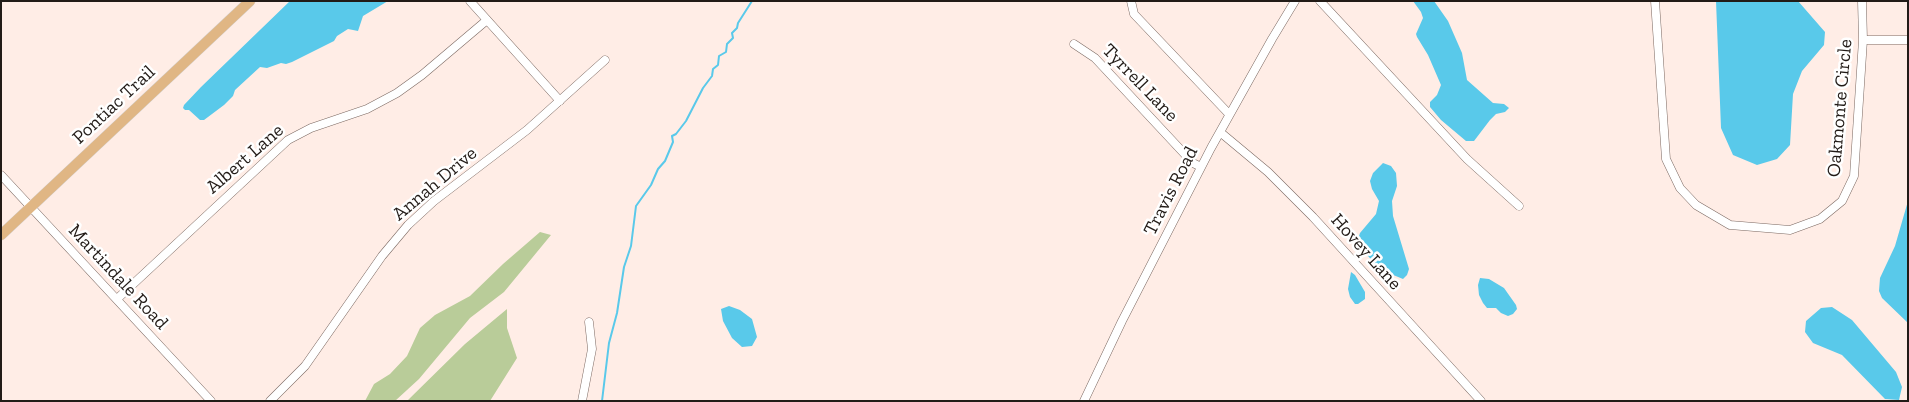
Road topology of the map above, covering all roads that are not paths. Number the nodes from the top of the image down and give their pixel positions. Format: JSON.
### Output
{"nodes":[{"id":1,"x":250,"y":1,"type":"edge"},
{"id":2,"x":470,"y":1,"type":"edge"},
{"id":3,"x":1130,"y":1,"type":"edge"},
{"id":4,"x":1295,"y":1,"type":"edge"},
{"id":5,"x":1320,"y":1,"type":"edge"},
{"id":6,"x":1655,"y":1,"type":"edge"},
{"id":7,"x":1862,"y":1,"type":"edge"},
{"id":8,"x":487,"y":20,"type":"junction"},
{"id":9,"x":1863,"y":40,"type":"junction"},
{"id":10,"x":1908,"y":40,"type":"edge"},
{"id":11,"x":1074,"y":44,"type":"dead end"},
{"id":12,"x":605,"y":60,"type":"dead end"},
{"id":13,"x":560,"y":101,"type":"junction"},
{"id":14,"x":1229,"y":114,"type":"junction"},
{"id":15,"x":1220,"y":132,"type":"junction"},
{"id":16,"x":1201,"y":167,"type":"junction"},
{"id":17,"x":1,"y":175,"type":"edge"},
{"id":18,"x":1519,"y":206,"type":"dead end"},
{"id":19,"x":31,"y":208,"type":"junction"},
{"id":20,"x":1,"y":235,"type":"edge"},
{"id":21,"x":116,"y":299,"type":"junction"},
{"id":22,"x":589,"y":322,"type":"dead end"},
{"id":23,"x":211,"y":401,"type":"edge"},
{"id":24,"x":270,"y":401,"type":"edge"},
{"id":25,"x":582,"y":401,"type":"edge"},
{"id":26,"x":1084,"y":401,"type":"edge"},
{"id":27,"x":1481,"y":401,"type":"edge"}],
"edges":[{"from":1,"to":19,"type":"main road","name":"Pontiac Trail"},
{"from":2,"to":8,"type":"street"},
{"from":3,"to":14,"type":"street"},
{"from":4,"to":14,"type":"street","name":"Travis Road"},
{"from":5,"to":18,"type":"street"},
{"from":6,"to":9,"type":"street","name":"Oakmonte Circle"},
{"from":7,"to":9,"type":"street","name":"Oakmonte Circle"},
{"from":8,"to":13,"type":"street"},
{"from":8,"to":21,"type":"street","name":"Albert Lane"},
{"from":9,"to":10,"type":"street"},
{"from":11,"to":16,"type":"street","name":"Tyrrell Lane"},
{"from":12,"to":13,"type":"street","name":"Annah Drive"},
{"from":13,"to":24,"type":"street","name":"Annah Drive"},
{"from":14,"to":15,"type":"street","name":"Travis Road"},
{"from":15,"to":16,"type":"street","name":"Travis Road"},
{"from":15,"to":27,"type":"street","name":"Hovey Lane"},
{"from":16,"to":26,"type":"street","name":"Travis Road"},
{"from":17,"to":19,"type":"street","name":"Martindale Road"},
{"from":19,"to":20,"type":"main road","name":"Pontiac Trail"},
{"from":19,"to":21,"type":"street","name":"Martindale Road"},
{"from":21,"to":23,"type":"street","name":"Martindale Road"},
{"from":22,"to":25,"type":"street"}]}
